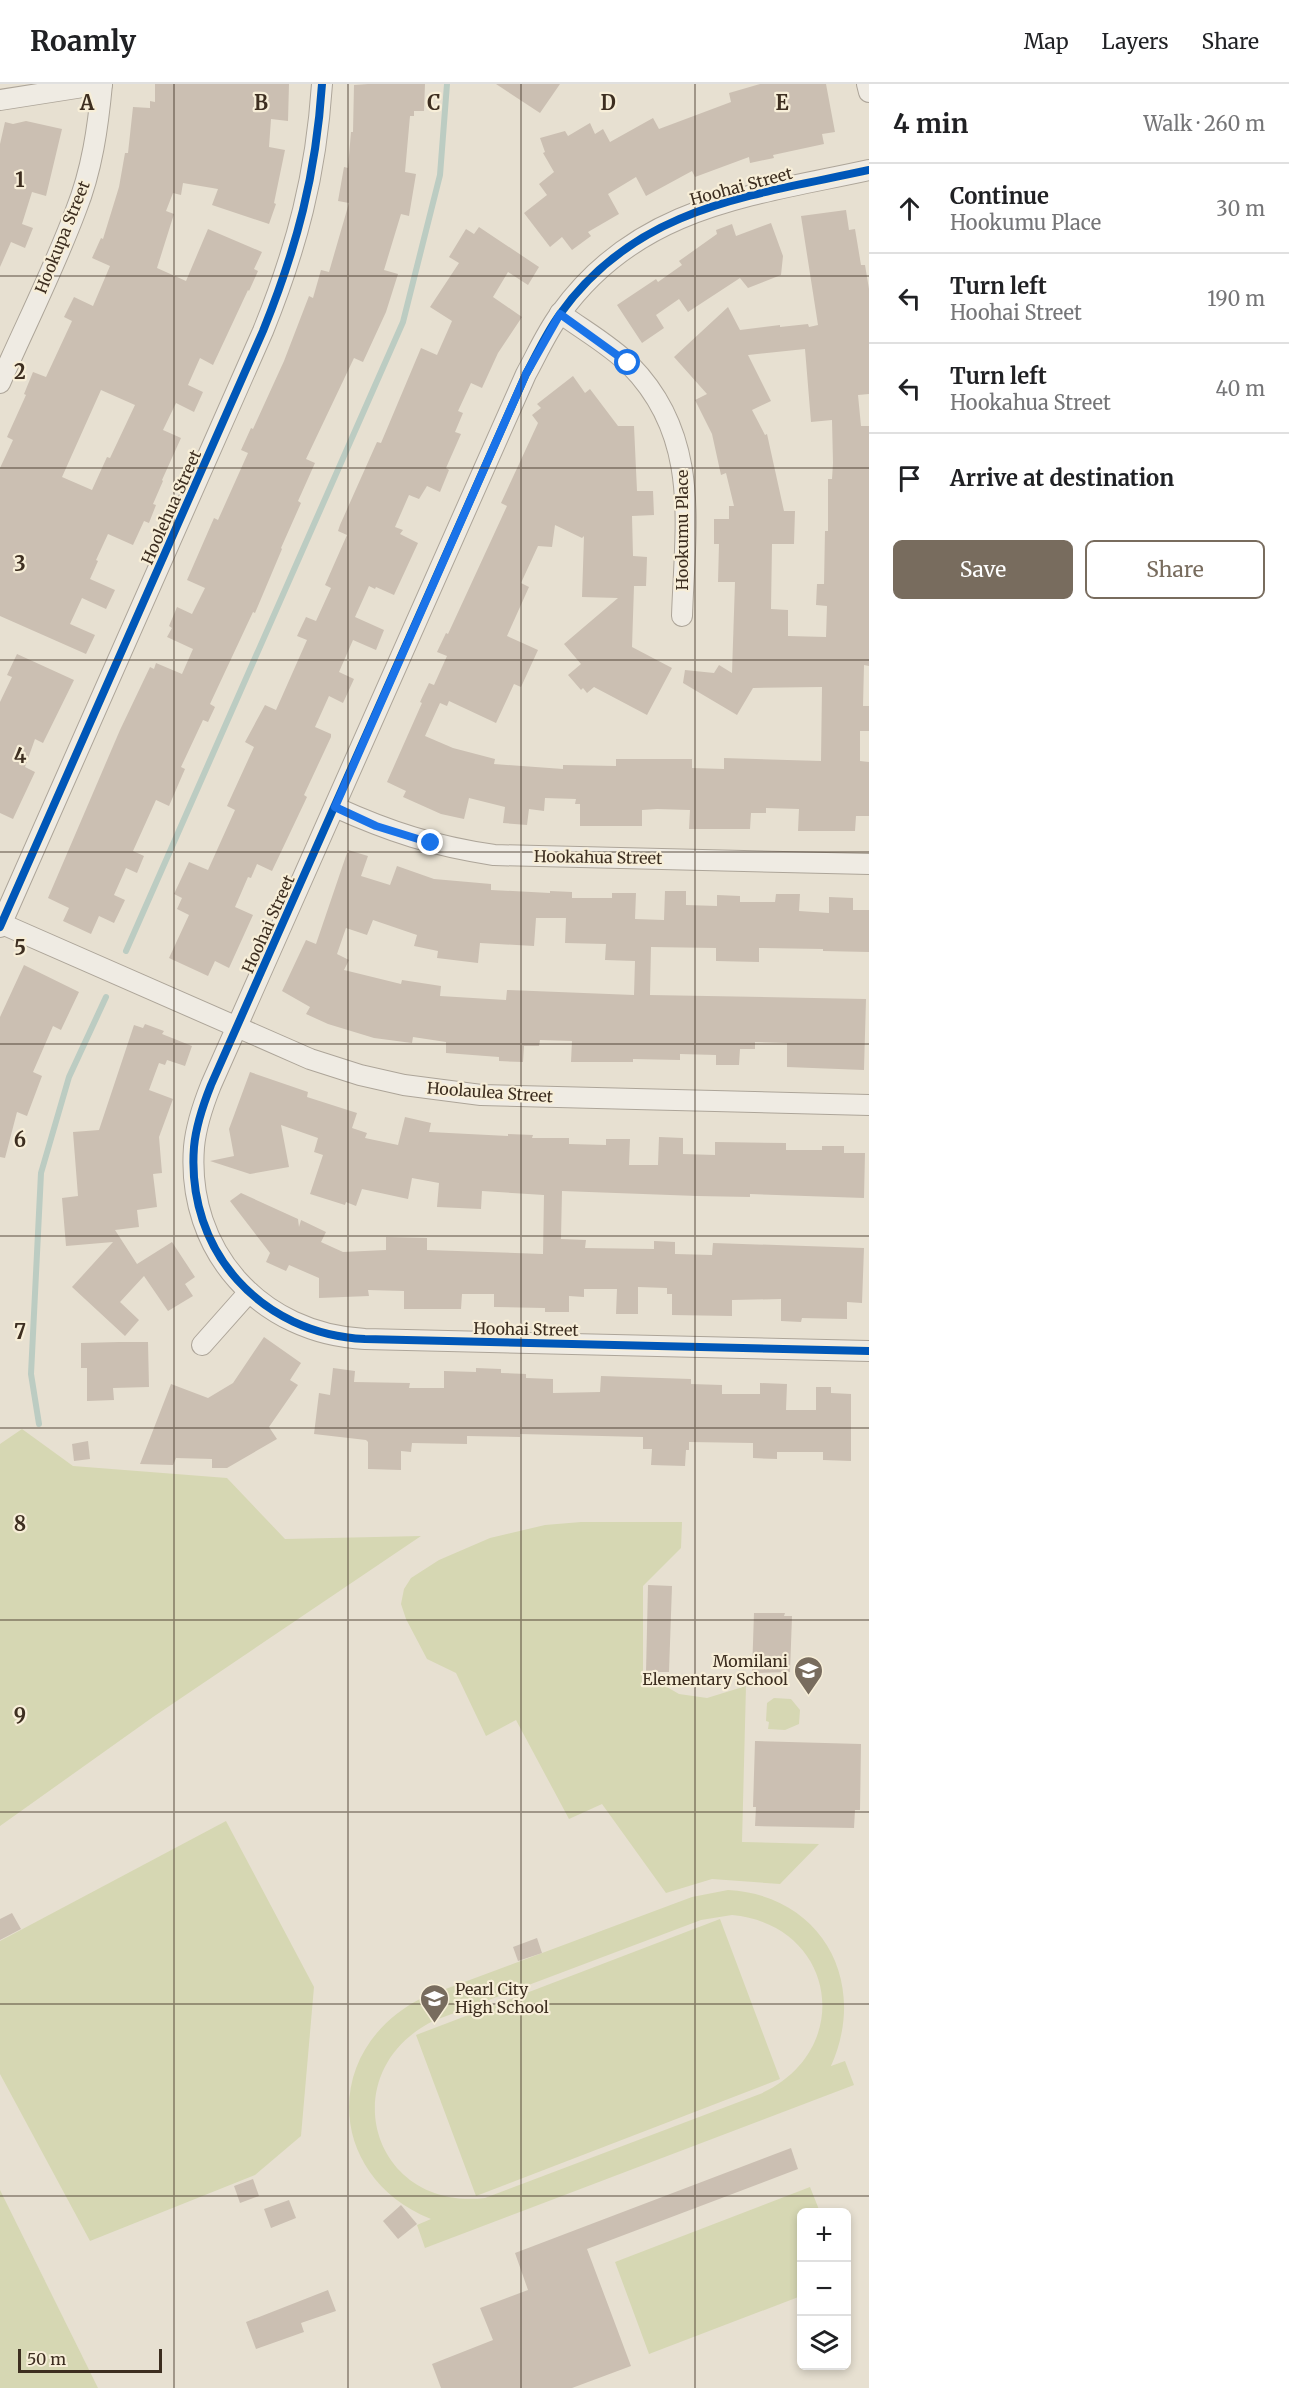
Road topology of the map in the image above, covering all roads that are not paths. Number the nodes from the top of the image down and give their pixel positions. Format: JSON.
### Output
{"nodes":[{"id":1,"x":102,"y":84,"type":"edge"},
{"id":2,"x":322,"y":84,"type":"edge"},
{"id":3,"x":867,"y":84,"type":"edge"},
{"id":4,"x":869,"y":92,"type":"edge"},
{"id":5,"x":0,"y":100,"type":"edge"},
{"id":6,"x":869,"y":170,"type":"edge"},
{"id":7,"x":560,"y":314,"type":"junction"},
{"id":8,"x":0,"y":383,"type":"edge"},
{"id":9,"x":682,"y":616,"type":"dead end"},
{"id":10,"x":335,"y":807,"type":"junction"},
{"id":11,"x":869,"y":864,"type":"edge"},
{"id":12,"x":0,"y":925,"type":"edge"},
{"id":13,"x":237,"y":1028,"type":"junction"},
{"id":14,"x":869,"y":1105,"type":"edge"},
{"id":15,"x":249,"y":1292,"type":"junction"},
{"id":16,"x":202,"y":1345,"type":"dead end"},
{"id":17,"x":869,"y":1351,"type":"edge"}],
"edges":[{"from":1,"to":5,"type":"street"},
{"from":1,"to":8,"type":"street","name":"Hookupa Street"},
{"from":2,"to":12,"type":"street","name":"Hoolehua Street"},
{"from":3,"to":4,"type":"street"},
{"from":6,"to":7,"type":"street","name":"Hoohai Street"},
{"from":7,"to":9,"type":"street","name":"Hookumu Place"},
{"from":7,"to":10,"type":"street","name":"Hoohai Street"},
{"from":10,"to":11,"type":"street","name":"Hookahua Street"},
{"from":10,"to":13,"type":"street","name":"Hoohai Street"},
{"from":12,"to":13,"type":"street","name":"Hoolaulea Street"},
{"from":13,"to":14,"type":"street","name":"Hoolaulea Street"},
{"from":13,"to":15,"type":"street","name":"Hoohai Street"},
{"from":15,"to":16,"type":"street"},
{"from":15,"to":17,"type":"street","name":"Hoohai Street"}]}
